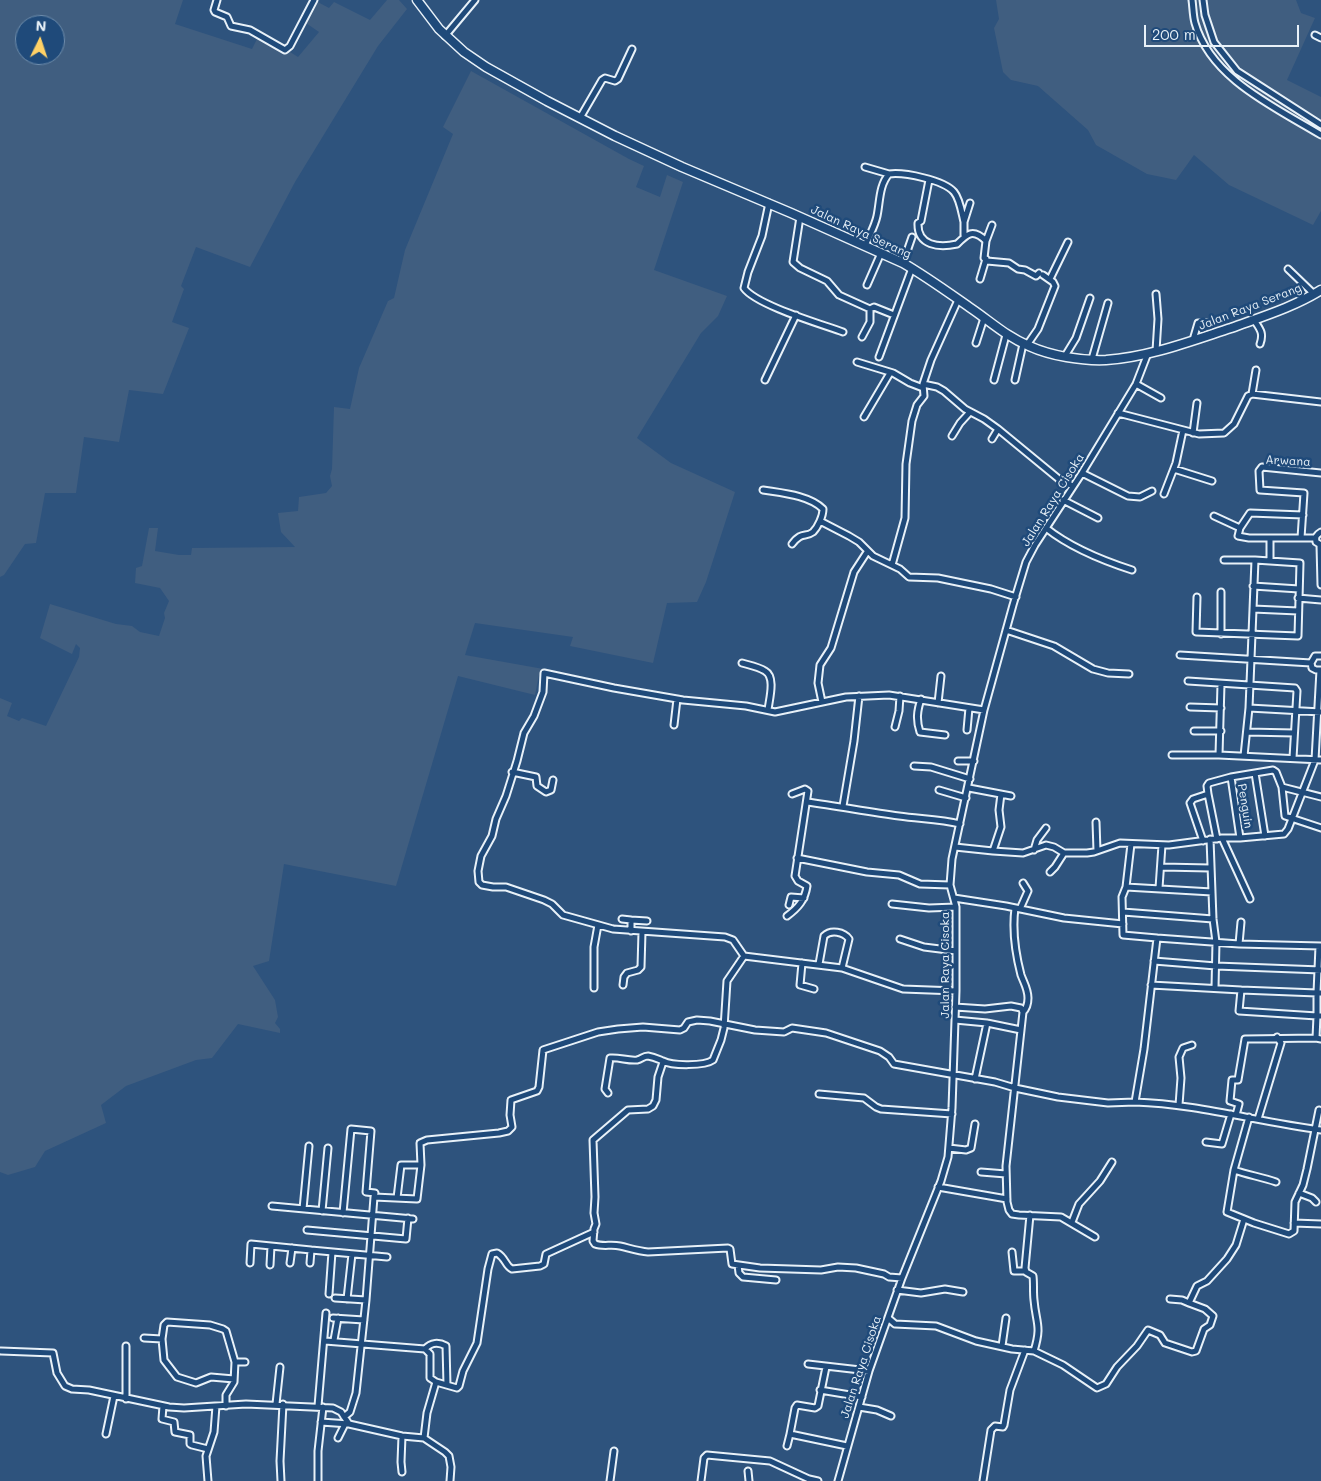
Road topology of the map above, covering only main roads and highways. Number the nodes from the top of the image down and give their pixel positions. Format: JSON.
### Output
{"nodes":[{"id":1,"x":417,"y":0,"type":"edge"},
{"id":2,"x":1318,"y":292,"type":"edge"}],
"edges":[{"from":1,"to":2,"type":"highway","name":"Jalan Raya Serang"}]}
